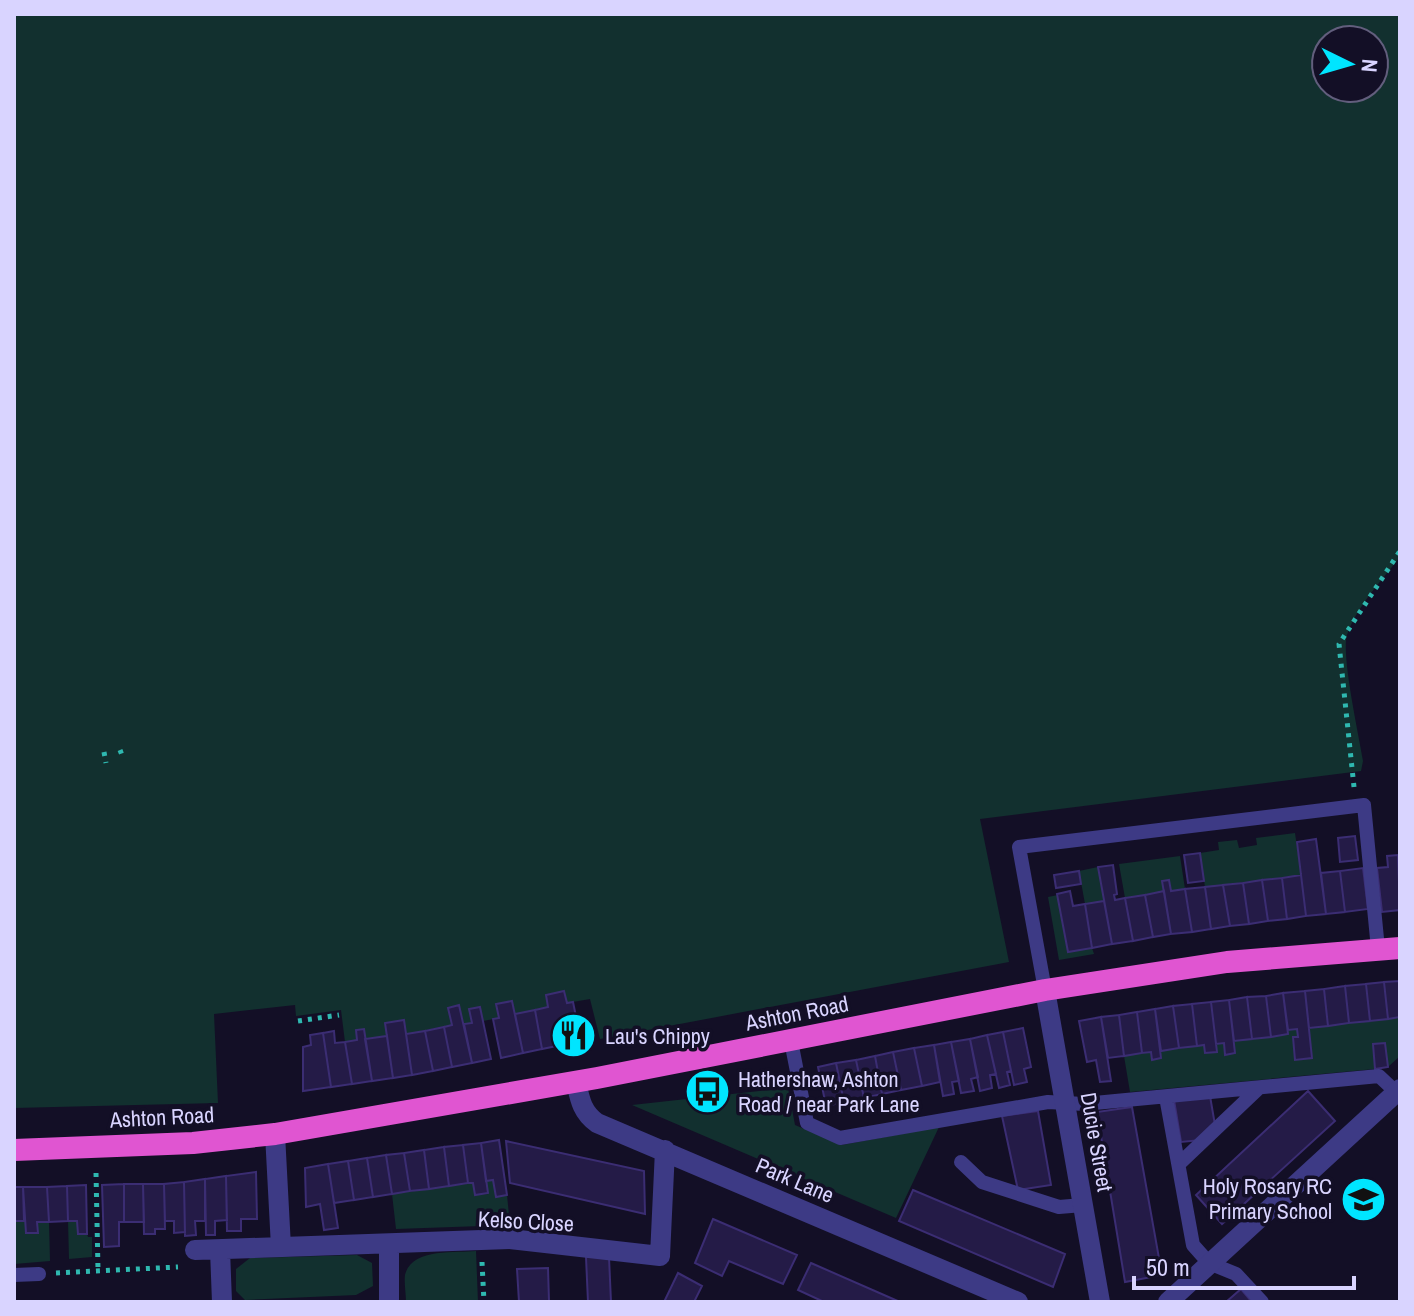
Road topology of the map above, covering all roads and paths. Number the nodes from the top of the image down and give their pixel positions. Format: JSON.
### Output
{"nodes":[{"id":1,"x":1400,"y":551,"type":"edge"},
{"id":2,"x":120,"y":750,"type":"dead end"},
{"id":3,"x":104,"y":752,"type":"dead end"},
{"id":4,"x":123,"y":758,"type":"dead end"},
{"id":5,"x":106,"y":763,"type":"dead end"},
{"id":6,"x":1356,"y":806,"type":"junction"},
{"id":7,"x":1389,"y":948,"type":"edge"},
{"id":8,"x":1045,"y":990,"type":"junction"},
{"id":9,"x":339,"y":1015,"type":"dead end"},
{"id":10,"x":298,"y":1021,"type":"dead end"},
{"id":11,"x":791,"y":1041,"type":"junction"},
{"id":12,"x":576,"y":1082,"type":"junction"},
{"id":13,"x":1259,"y":1088,"type":"junction"},
{"id":14,"x":1398,"y":1090,"type":"edge"},
{"id":15,"x":1166,"y":1097,"type":"junction"},
{"id":16,"x":1066,"y":1102,"type":"junction"},
{"id":17,"x":275,"y":1134,"type":"junction"},
{"id":18,"x":14,"y":1150,"type":"edge"},
{"id":19,"x":665,"y":1150,"type":"junction"},
{"id":20,"x":961,"y":1162,"type":"dead end"},
{"id":21,"x":1179,"y":1164,"type":"junction"},
{"id":22,"x":96,"y":1173,"type":"dead end"},
{"id":23,"x":1083,"y":1205,"type":"junction"},
{"id":24,"x":482,"y":1241,"type":"junction"},
{"id":25,"x":389,"y":1245,"type":"junction"},
{"id":26,"x":281,"y":1247,"type":"junction"},
{"id":27,"x":195,"y":1250,"type":"dead end"},
{"id":28,"x":220,"y":1257,"type":"junction"},
{"id":29,"x":1209,"y":1263,"type":"junction"},
{"id":30,"x":98,"y":1270,"type":"junction"},
{"id":31,"x":39,"y":1274,"type":"joint"},
{"id":32,"x":14,"y":1275,"type":"edge"},
{"id":33,"x":222,"y":1302,"type":"edge"},
{"id":34,"x":389,"y":1302,"type":"edge"},
{"id":35,"x":484,"y":1302,"type":"edge"},
{"id":36,"x":1018,"y":1302,"type":"edge"},
{"id":37,"x":1100,"y":1302,"type":"edge"},
{"id":38,"x":1168,"y":1302,"type":"edge"},
{"id":39,"x":1262,"y":1302,"type":"edge"}],
"edges":[{"from":1,"to":6,"type":"path"},
{"from":2,"to":4,"type":"path"},
{"from":3,"to":5,"type":"path"},
{"from":6,"to":7,"type":"lane"},
{"from":6,"to":8,"type":"lane"},
{"from":7,"to":8,"type":"highway","name":"Ashton Road"},
{"from":8,"to":11,"type":"highway","name":"Ashton Road"},
{"from":8,"to":16,"type":"street","name":"Ducie Street"},
{"from":9,"to":10,"type":"path"},
{"from":11,"to":12,"type":"highway","name":"Ashton Road"},
{"from":11,"to":16,"type":"lane"},
{"from":12,"to":17,"type":"highway","name":"Ashton Road"},
{"from":12,"to":19,"type":"street","name":"Park Lane"},
{"from":13,"to":14,"type":"lane"},
{"from":13,"to":15,"type":"lane"},
{"from":13,"to":21,"type":"lane"},
{"from":14,"to":29,"type":"street"},
{"from":15,"to":16,"type":"lane"},
{"from":15,"to":21,"type":"lane"},
{"from":16,"to":23,"type":"street","name":"Ducie Street"},
{"from":17,"to":18,"type":"highway","name":"Ashton Road"},
{"from":17,"to":26,"type":"street"},
{"from":19,"to":24,"type":"street","name":"Kelso Close"},
{"from":19,"to":36,"type":"street","name":"Park Lane"},
{"from":20,"to":23,"type":"lane"},
{"from":21,"to":29,"type":"lane"},
{"from":22,"to":30,"type":"path"},
{"from":23,"to":37,"type":"street","name":"Ducie Street"},
{"from":24,"to":25,"type":"street","name":"Kelso Close"},
{"from":24,"to":35,"type":"path"},
{"from":25,"to":26,"type":"street","name":"Kelso Close"},
{"from":25,"to":34,"type":"street"},
{"from":26,"to":28,"type":"street","name":"Kelso Close"},
{"from":27,"to":28,"type":"street","name":"Kelso Close"},
{"from":28,"to":30,"type":"path"},
{"from":28,"to":33,"type":"street"},
{"from":29,"to":38,"type":"street"},
{"from":29,"to":39,"type":"lane"},
{"from":30,"to":31,"type":"path"},
{"from":31,"to":32,"type":"lane"}]}
